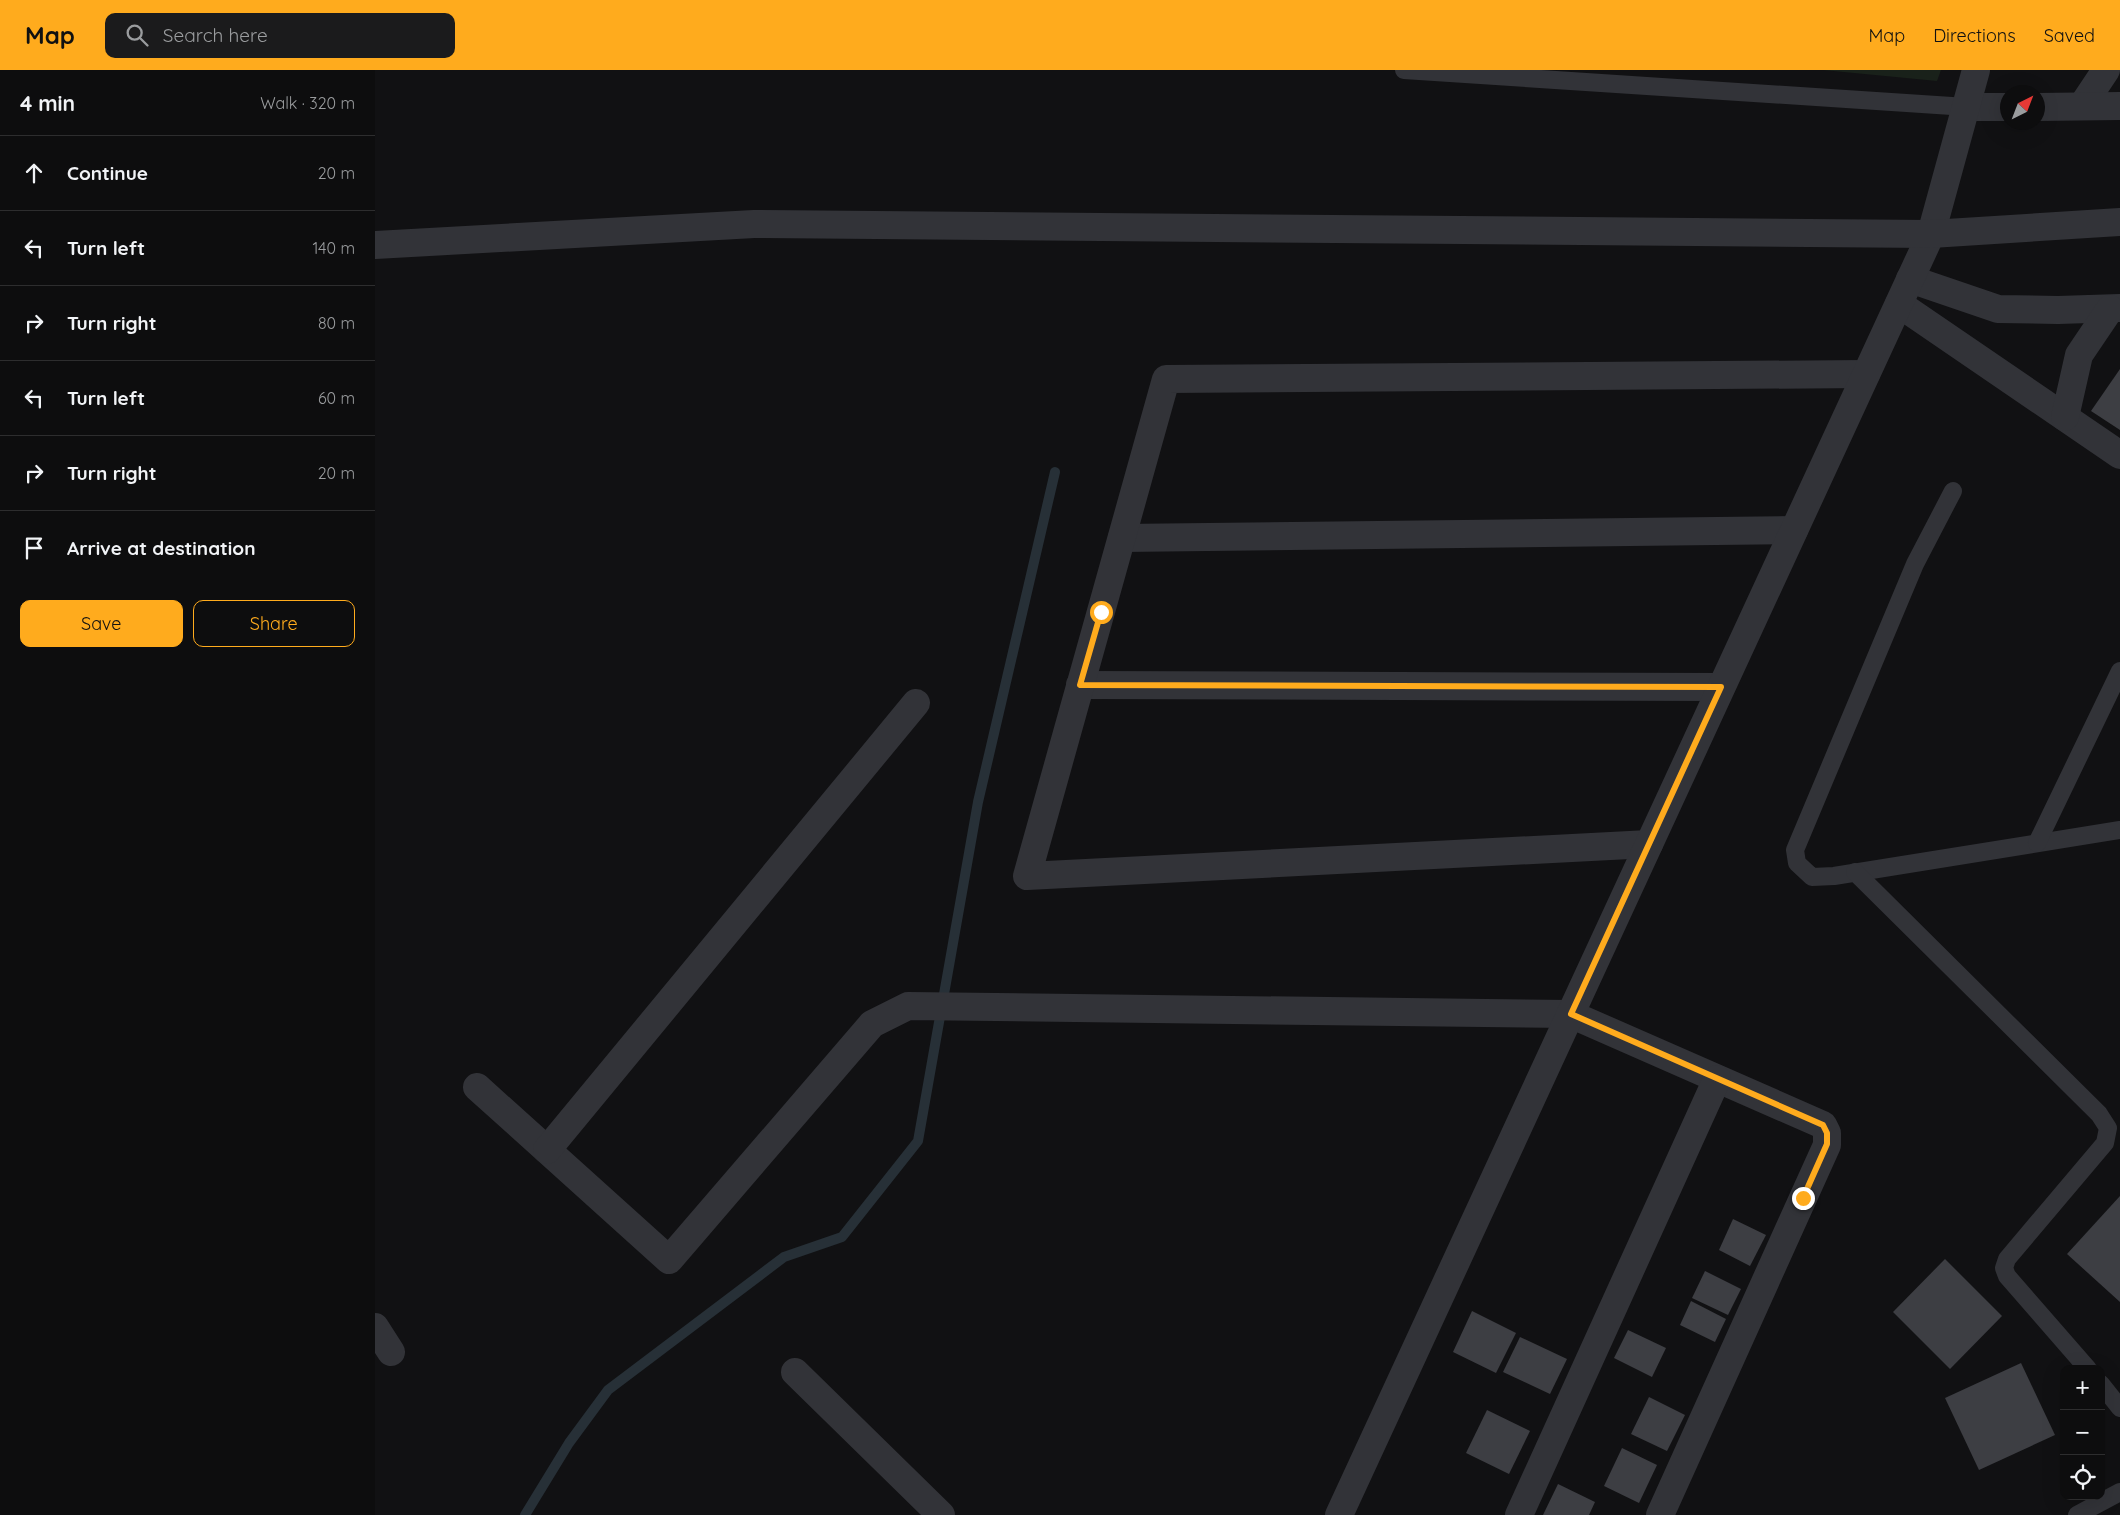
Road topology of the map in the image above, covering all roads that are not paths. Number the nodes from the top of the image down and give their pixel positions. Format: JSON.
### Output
{"nodes":[{"id":1,"x":1404,"y":70,"type":"edge"},
{"id":2,"x":1976,"y":70,"type":"edge"},
{"id":3,"x":2105,"y":70,"type":"edge"},
{"id":4,"x":2082,"y":106,"type":"junction"},
{"id":5,"x":2120,"y":106,"type":"edge"},
{"id":6,"x":1967,"y":107,"type":"junction"},
{"id":7,"x":2000,"y":107,"type":"edge"},
{"id":8,"x":2045,"y":107,"type":"edge"},
{"id":9,"x":2120,"y":222,"type":"edge"},
{"id":10,"x":1931,"y":234,"type":"junction"},
{"id":11,"x":375,"y":244,"type":"edge"},
{"id":12,"x":1910,"y":279,"type":"junction"},
{"id":13,"x":1899,"y":304,"type":"junction"},
{"id":14,"x":2115,"y":309,"type":"edge"},
{"id":15,"x":1866,"y":374,"type":"junction"},
{"id":16,"x":2065,"y":417,"type":"junction"},
{"id":17,"x":2120,"y":455,"type":"edge"},
{"id":18,"x":1953,"y":491,"type":"dead end"},
{"id":19,"x":1794,"y":530,"type":"junction"},
{"id":20,"x":1122,"y":538,"type":"junction"},
{"id":21,"x":2120,"y":671,"type":"edge"},
{"id":22,"x":1080,"y":685,"type":"junction"},
{"id":23,"x":1721,"y":687,"type":"junction"},
{"id":24,"x":916,"y":703,"type":"dead end"},
{"id":25,"x":2120,"y":830,"type":"edge"},
{"id":26,"x":2037,"y":843,"type":"junction"},
{"id":27,"x":1649,"y":844,"type":"junction"},
{"id":28,"x":1855,"y":872,"type":"junction"},
{"id":29,"x":1571,"y":1014,"type":"junction"},
{"id":30,"x":1717,"y":1079,"type":"junction"},
{"id":31,"x":477,"y":1087,"type":"dead end"},
{"id":32,"x":547,"y":1150,"type":"junction"},
{"id":33,"x":375,"y":1326,"type":"edge"},
{"id":34,"x":391,"y":1352,"type":"dead end"},
{"id":35,"x":2085,"y":1365,"type":"edge"},
{"id":36,"x":795,"y":1372,"type":"dead end"},
{"id":37,"x":2105,"y":1389,"type":"edge"},
{"id":38,"x":2120,"y":1408,"type":"edge"},
{"id":39,"x":2120,"y":1492,"type":"edge"},
{"id":40,"x":941,"y":1515,"type":"edge"},
{"id":41,"x":1339,"y":1515,"type":"edge"},
{"id":42,"x":1519,"y":1515,"type":"edge"},
{"id":43,"x":1660,"y":1515,"type":"edge"},
{"id":44,"x":2077,"y":1515,"type":"edge"}],
"edges":[{"from":1,"to":6,"type":"lane"},
{"from":2,"to":6,"type":"street"},
{"from":3,"to":4,"type":"street"},
{"from":4,"to":5,"type":"street"},
{"from":4,"to":8,"type":"street"},
{"from":6,"to":7,"type":"street"},
{"from":6,"to":10,"type":"street"},
{"from":9,"to":10,"type":"street"},
{"from":10,"to":11,"type":"street"},
{"from":10,"to":12,"type":"street"},
{"from":12,"to":13,"type":"street"},
{"from":12,"to":14,"type":"street"},
{"from":13,"to":15,"type":"street"},
{"from":13,"to":16,"type":"street"},
{"from":14,"to":16,"type":"street"},
{"from":15,"to":19,"type":"street"},
{"from":15,"to":20,"type":"street"},
{"from":16,"to":17,"type":"street"},
{"from":18,"to":28,"type":"lane"},
{"from":19,"to":20,"type":"street"},
{"from":19,"to":23,"type":"street"},
{"from":20,"to":22,"type":"street"},
{"from":21,"to":26,"type":"lane"},
{"from":22,"to":23,"type":"street"},
{"from":22,"to":27,"type":"street"},
{"from":23,"to":27,"type":"street"},
{"from":24,"to":32,"type":"street"},
{"from":25,"to":26,"type":"lane"},
{"from":26,"to":28,"type":"lane"},
{"from":27,"to":29,"type":"street"},
{"from":28,"to":35,"type":"lane"},
{"from":29,"to":30,"type":"street"},
{"from":29,"to":32,"type":"street"},
{"from":29,"to":41,"type":"street"},
{"from":30,"to":42,"type":"street"},
{"from":30,"to":43,"type":"street"},
{"from":31,"to":32,"type":"street"},
{"from":33,"to":34,"type":"street"},
{"from":36,"to":40,"type":"street"},
{"from":37,"to":38,"type":"lane"},
{"from":39,"to":44,"type":"lane"}]}
